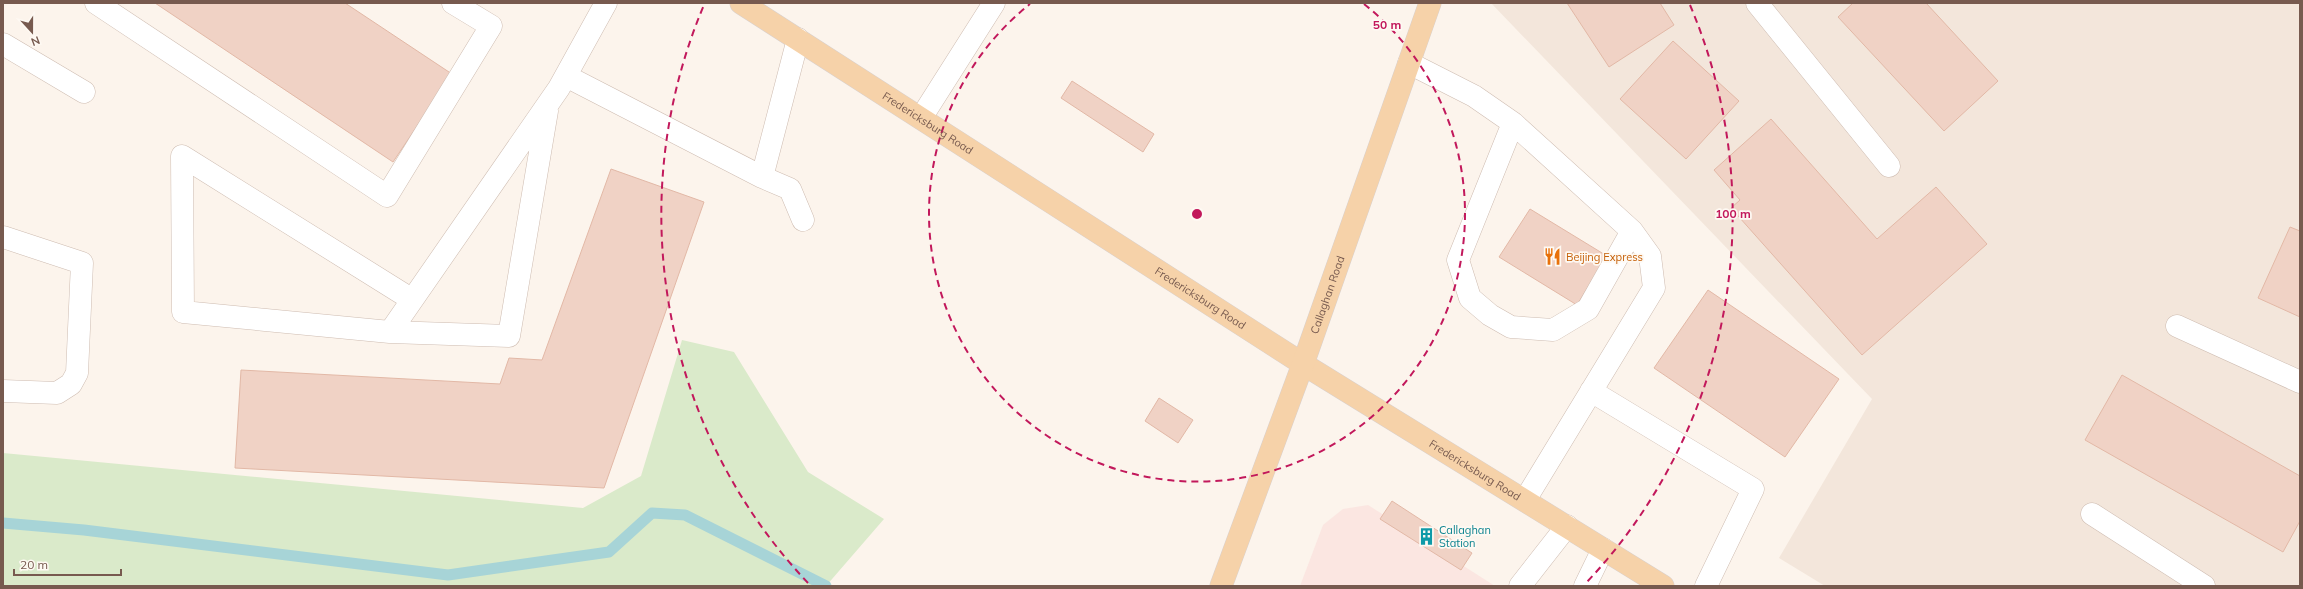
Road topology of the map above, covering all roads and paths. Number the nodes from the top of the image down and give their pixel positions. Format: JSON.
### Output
{"nodes":[{"id":1,"x":96,"y":3,"type":"edge"},
{"id":2,"x":453,"y":3,"type":"edge"},
{"id":3,"x":606,"y":3,"type":"edge"},
{"id":4,"x":742,"y":3,"type":"edge"},
{"id":5,"x":994,"y":3,"type":"edge"},
{"id":6,"x":1430,"y":3,"type":"edge"},
{"id":7,"x":1757,"y":3,"type":"edge"},
{"id":8,"x":798,"y":39,"type":"junction"},
{"id":9,"x":3,"y":44,"type":"edge"},
{"id":10,"x":1409,"y":63,"type":"junction"},
{"id":11,"x":566,"y":76,"type":"junction"},
{"id":12,"x":84,"y":92,"type":"dead end"},
{"id":13,"x":548,"y":104,"type":"junction"},
{"id":14,"x":921,"y":118,"type":"junction"},
{"id":15,"x":1513,"y":123,"type":"junction"},
{"id":16,"x":1889,"y":166,"type":"dead end"},
{"id":17,"x":762,"y":177,"type":"junction"},
{"id":18,"x":803,"y":220,"type":"dead end"},
{"id":19,"x":1632,"y":231,"type":"junction"},
{"id":20,"x":3,"y":238,"type":"edge"},
{"id":21,"x":411,"y":300,"type":"junction"},
{"id":22,"x":2177,"y":326,"type":"dead end"},
{"id":23,"x":390,"y":332,"type":"junction"},
{"id":24,"x":1303,"y":364,"type":"junction"},
{"id":25,"x":2300,"y":382,"type":"edge"},
{"id":26,"x":3,"y":391,"type":"edge"},
{"id":27,"x":1591,"y":391,"type":"junction"},
{"id":28,"x":1525,"y":500,"type":"junction"},
{"id":29,"x":2092,"y":514,"type":"dead end"},
{"id":30,"x":1567,"y":526,"type":"junction"},
{"id":31,"x":1604,"y":549,"type":"junction"},
{"id":32,"x":1221,"y":586,"type":"edge"},
{"id":33,"x":1520,"y":586,"type":"edge"},
{"id":34,"x":1585,"y":586,"type":"edge"},
{"id":35,"x":1663,"y":586,"type":"edge"},
{"id":36,"x":1706,"y":586,"type":"edge"},
{"id":37,"x":2204,"y":586,"type":"edge"}],
"edges":[{"from":1,"to":2,"type":"lane"},
{"from":3,"to":11,"type":"lane"},
{"from":4,"to":8,"type":"main road","name":"Fredericksburg Road"},
{"from":5,"to":14,"type":"lane"},
{"from":6,"to":10,"type":"main road","name":"Callaghan Road"},
{"from":7,"to":16,"type":"lane"},
{"from":8,"to":14,"type":"main road","name":"Fredericksburg Road"},
{"from":8,"to":17,"type":"lane"},
{"from":9,"to":12,"type":"lane"},
{"from":10,"to":15,"type":"lane"},
{"from":10,"to":24,"type":"main road","name":"Callaghan Road"},
{"from":11,"to":13,"type":"lane"},
{"from":11,"to":17,"type":"lane"},
{"from":13,"to":21,"type":"lane"},
{"from":13,"to":23,"type":"lane"},
{"from":14,"to":24,"type":"main road","name":"Fredericksburg Road"},
{"from":15,"to":19,"type":"lane"},
{"from":15,"to":19,"type":"lane"},
{"from":17,"to":18,"type":"lane"},
{"from":19,"to":27,"type":"lane"},
{"from":20,"to":26,"type":"lane"},
{"from":21,"to":23,"type":"lane"},
{"from":21,"to":23,"type":"lane"},
{"from":22,"to":25,"type":"lane"},
{"from":24,"to":28,"type":"main road","name":"Fredericksburg Road"},
{"from":24,"to":32,"type":"main road","name":"Callaghan Road"},
{"from":27,"to":28,"type":"lane"},
{"from":27,"to":36,"type":"lane"},
{"from":28,"to":30,"type":"main road","name":"Fredericksburg Road"},
{"from":29,"to":37,"type":"lane"},
{"from":30,"to":31,"type":"main road","name":"Fredericksburg Road"},
{"from":30,"to":33,"type":"lane"},
{"from":31,"to":34,"type":"lane"},
{"from":31,"to":35,"type":"main road","name":"Fredericksburg Road"}]}
